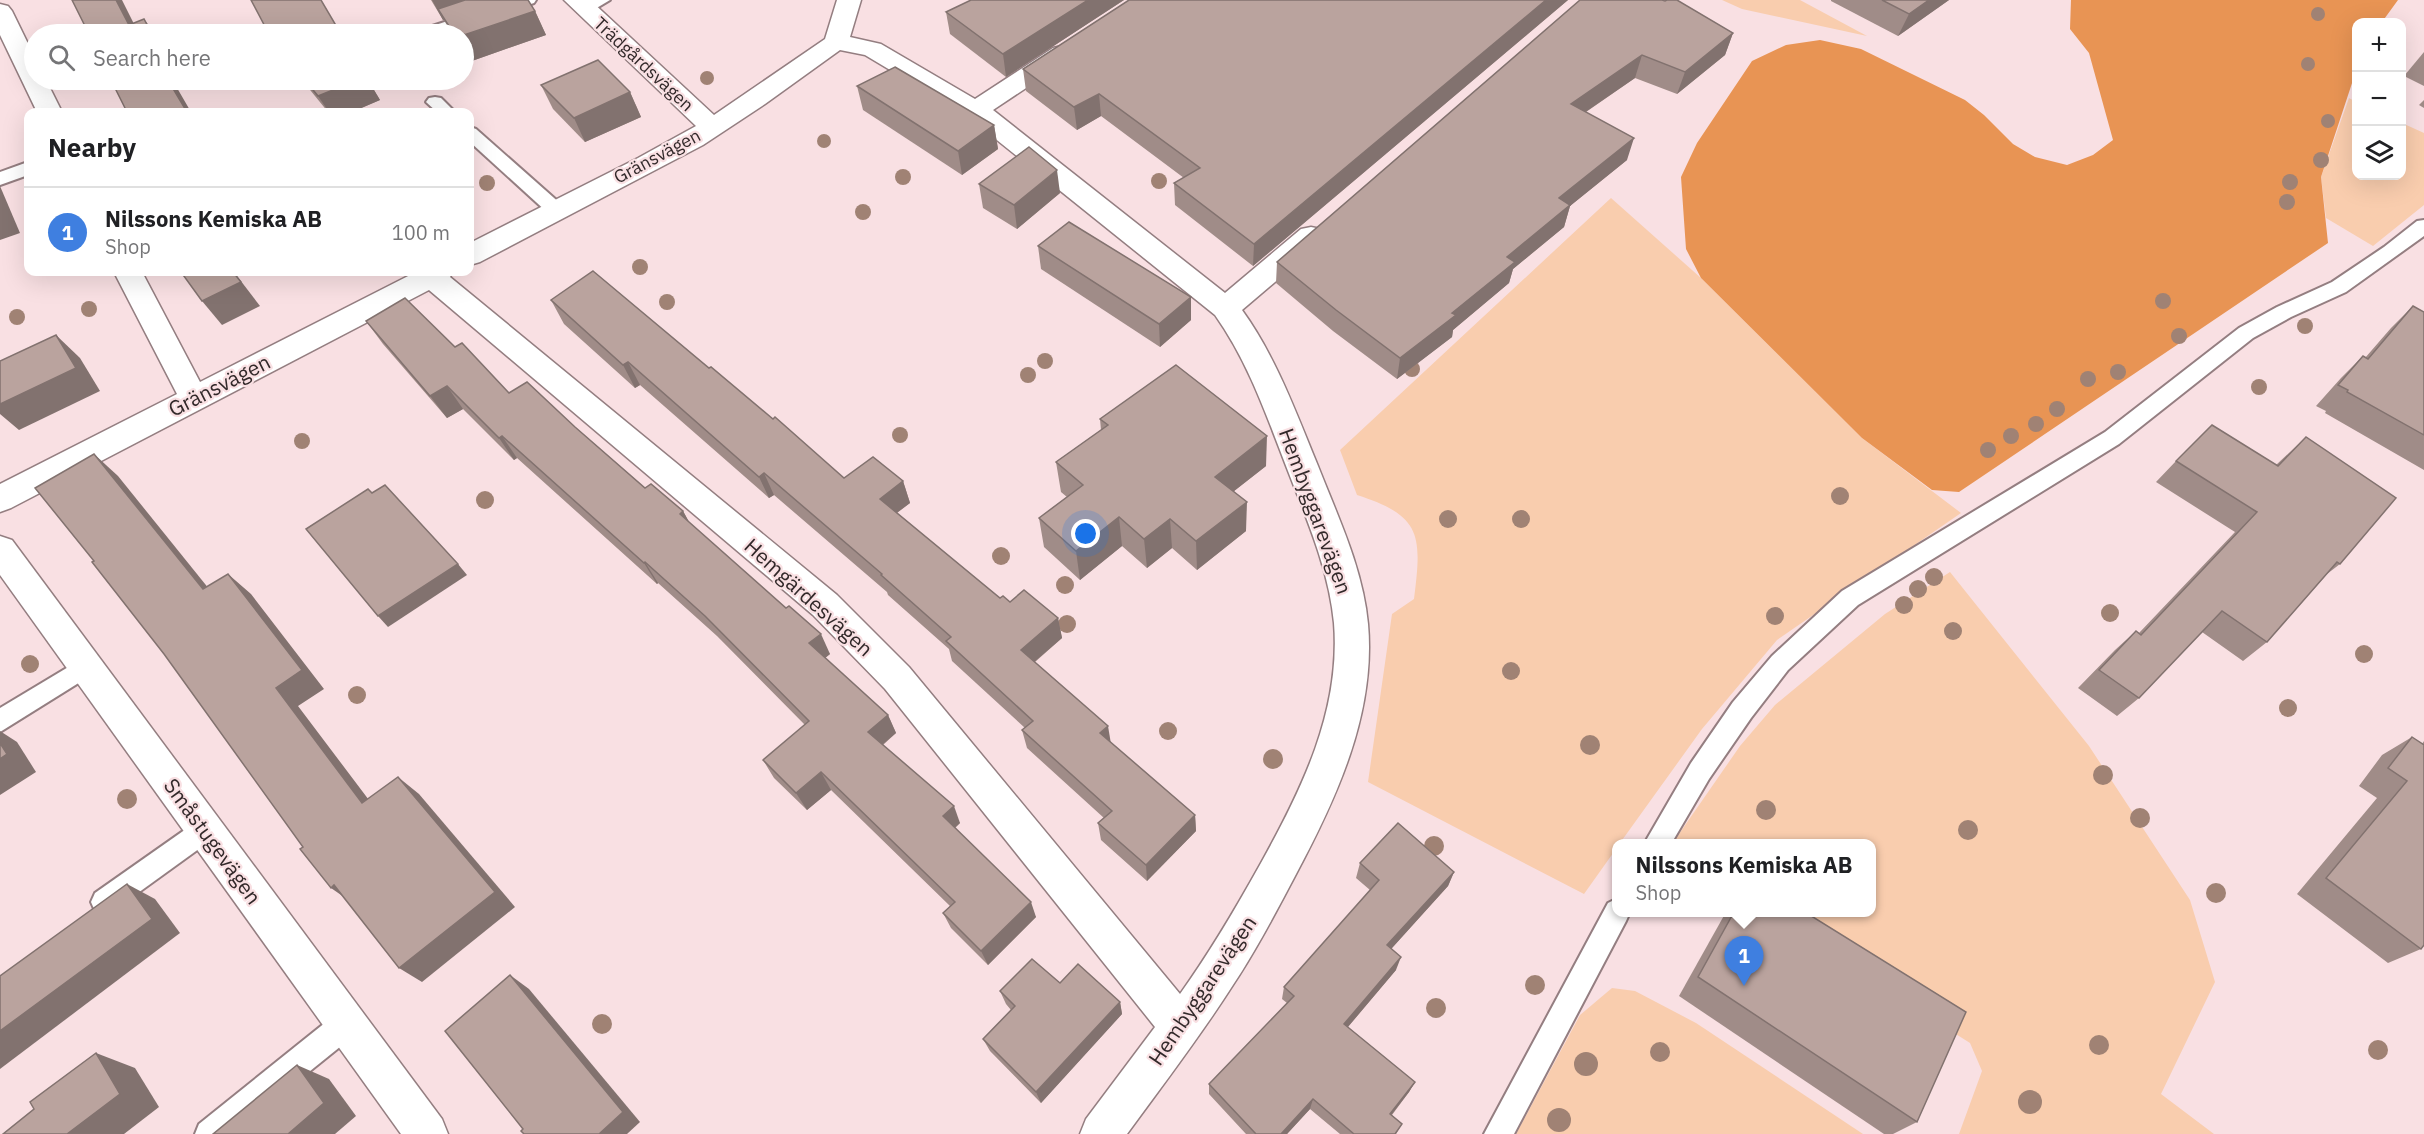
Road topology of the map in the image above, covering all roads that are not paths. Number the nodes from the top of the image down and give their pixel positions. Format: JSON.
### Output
{"nodes":[{"id":1,"x":528,"y":0,"type":"edge"},
{"id":2,"x":849,"y":0,"type":"edge"},
{"id":3,"x":588,"y":3,"type":"edge"},
{"id":4,"x":0,"y":11,"type":"edge"},
{"id":5,"x":456,"y":24,"type":"edge"},
{"id":6,"x":1085,"y":39,"type":"edge"},
{"id":7,"x":836,"y":42,"type":"junction"},
{"id":8,"x":24,"y":59,"type":"edge"},
{"id":9,"x":39,"y":90,"type":"edge"},
{"id":10,"x":48,"y":108,"type":"edge"},
{"id":11,"x":976,"y":110,"type":"junction"},
{"id":12,"x":712,"y":127,"type":"junction"},
{"id":13,"x":474,"y":137,"type":"edge"},
{"id":14,"x":24,"y":170,"type":"edge"},
{"id":15,"x":0,"y":179,"type":"edge"},
{"id":16,"x":555,"y":209,"type":"junction"},
{"id":17,"x":1325,"y":224,"type":"edge"},
{"id":18,"x":2424,"y":226,"type":"edge"},
{"id":19,"x":474,"y":253,"type":"edge"},
{"id":20,"x":130,"y":276,"type":"edge"},
{"id":21,"x":431,"y":276,"type":"edge"},
{"id":22,"x":437,"y":276,"type":"edge"},
{"id":23,"x":1225,"y":308,"type":"junction"},
{"id":24,"x":194,"y":398,"type":"junction"},
{"id":25,"x":0,"y":499,"type":"edge"},
{"id":26,"x":0,"y":549,"type":"edge"},
{"id":27,"x":85,"y":667,"type":"junction"},
{"id":28,"x":0,"y":721,"type":"edge"},
{"id":29,"x":205,"y":830,"type":"junction"},
{"id":30,"x":1659,"y":839,"type":"edge"},
{"id":31,"x":84,"y":916,"type":"edge"},
{"id":32,"x":1614,"y":917,"type":"edge"},
{"id":33,"x":346,"y":1024,"type":"junction"},
{"id":34,"x":1180,"y":1026,"type":"junction"},
{"id":35,"x":210,"y":1134,"type":"edge"},
{"id":36,"x":427,"y":1134,"type":"edge"},
{"id":37,"x":1101,"y":1134,"type":"edge"},
{"id":38,"x":1497,"y":1134,"type":"edge"}],
"edges":[{"from":1,"to":5,"type":"lane"},
{"from":2,"to":7,"type":"street"},
{"from":3,"to":12,"type":"street","name":"Trädgårdsvägen"},
{"from":4,"to":8,"type":"street"},
{"from":6,"to":11,"type":"street"},
{"from":7,"to":11,"type":"street","name":"Hembyggarevägen"},
{"from":7,"to":12,"type":"street","name":"Gränsvägen"},
{"from":9,"to":10,"type":"street"},
{"from":11,"to":23,"type":"street","name":"Hembyggarevägen"},
{"from":12,"to":16,"type":"street","name":"Gränsvägen"},
{"from":13,"to":16,"type":"lane"},
{"from":14,"to":15,"type":"lane"},
{"from":16,"to":19,"type":"street","name":"Gränsvägen"},
{"from":17,"to":23,"type":"street"},
{"from":18,"to":30,"type":"lane"},
{"from":20,"to":24,"type":"street"},
{"from":21,"to":24,"type":"street","name":"Gränsvägen"},
{"from":22,"to":34,"type":"street","name":"Hemgärdesvägen"},
{"from":23,"to":34,"type":"street","name":"Hembyggarevägen"},
{"from":24,"to":25,"type":"street","name":"Gränsvägen"},
{"from":26,"to":27,"type":"street","name":"Småstugevägen"},
{"from":27,"to":28,"type":"lane"},
{"from":27,"to":29,"type":"street","name":"Småstugevägen"},
{"from":29,"to":31,"type":"lane"},
{"from":29,"to":33,"type":"street","name":"Småstugevägen"},
{"from":32,"to":38,"type":"lane"},
{"from":33,"to":35,"type":"lane"},
{"from":33,"to":36,"type":"street","name":"Småstugevägen"},
{"from":34,"to":37,"type":"street","name":"Hembyggarevägen"}]}
